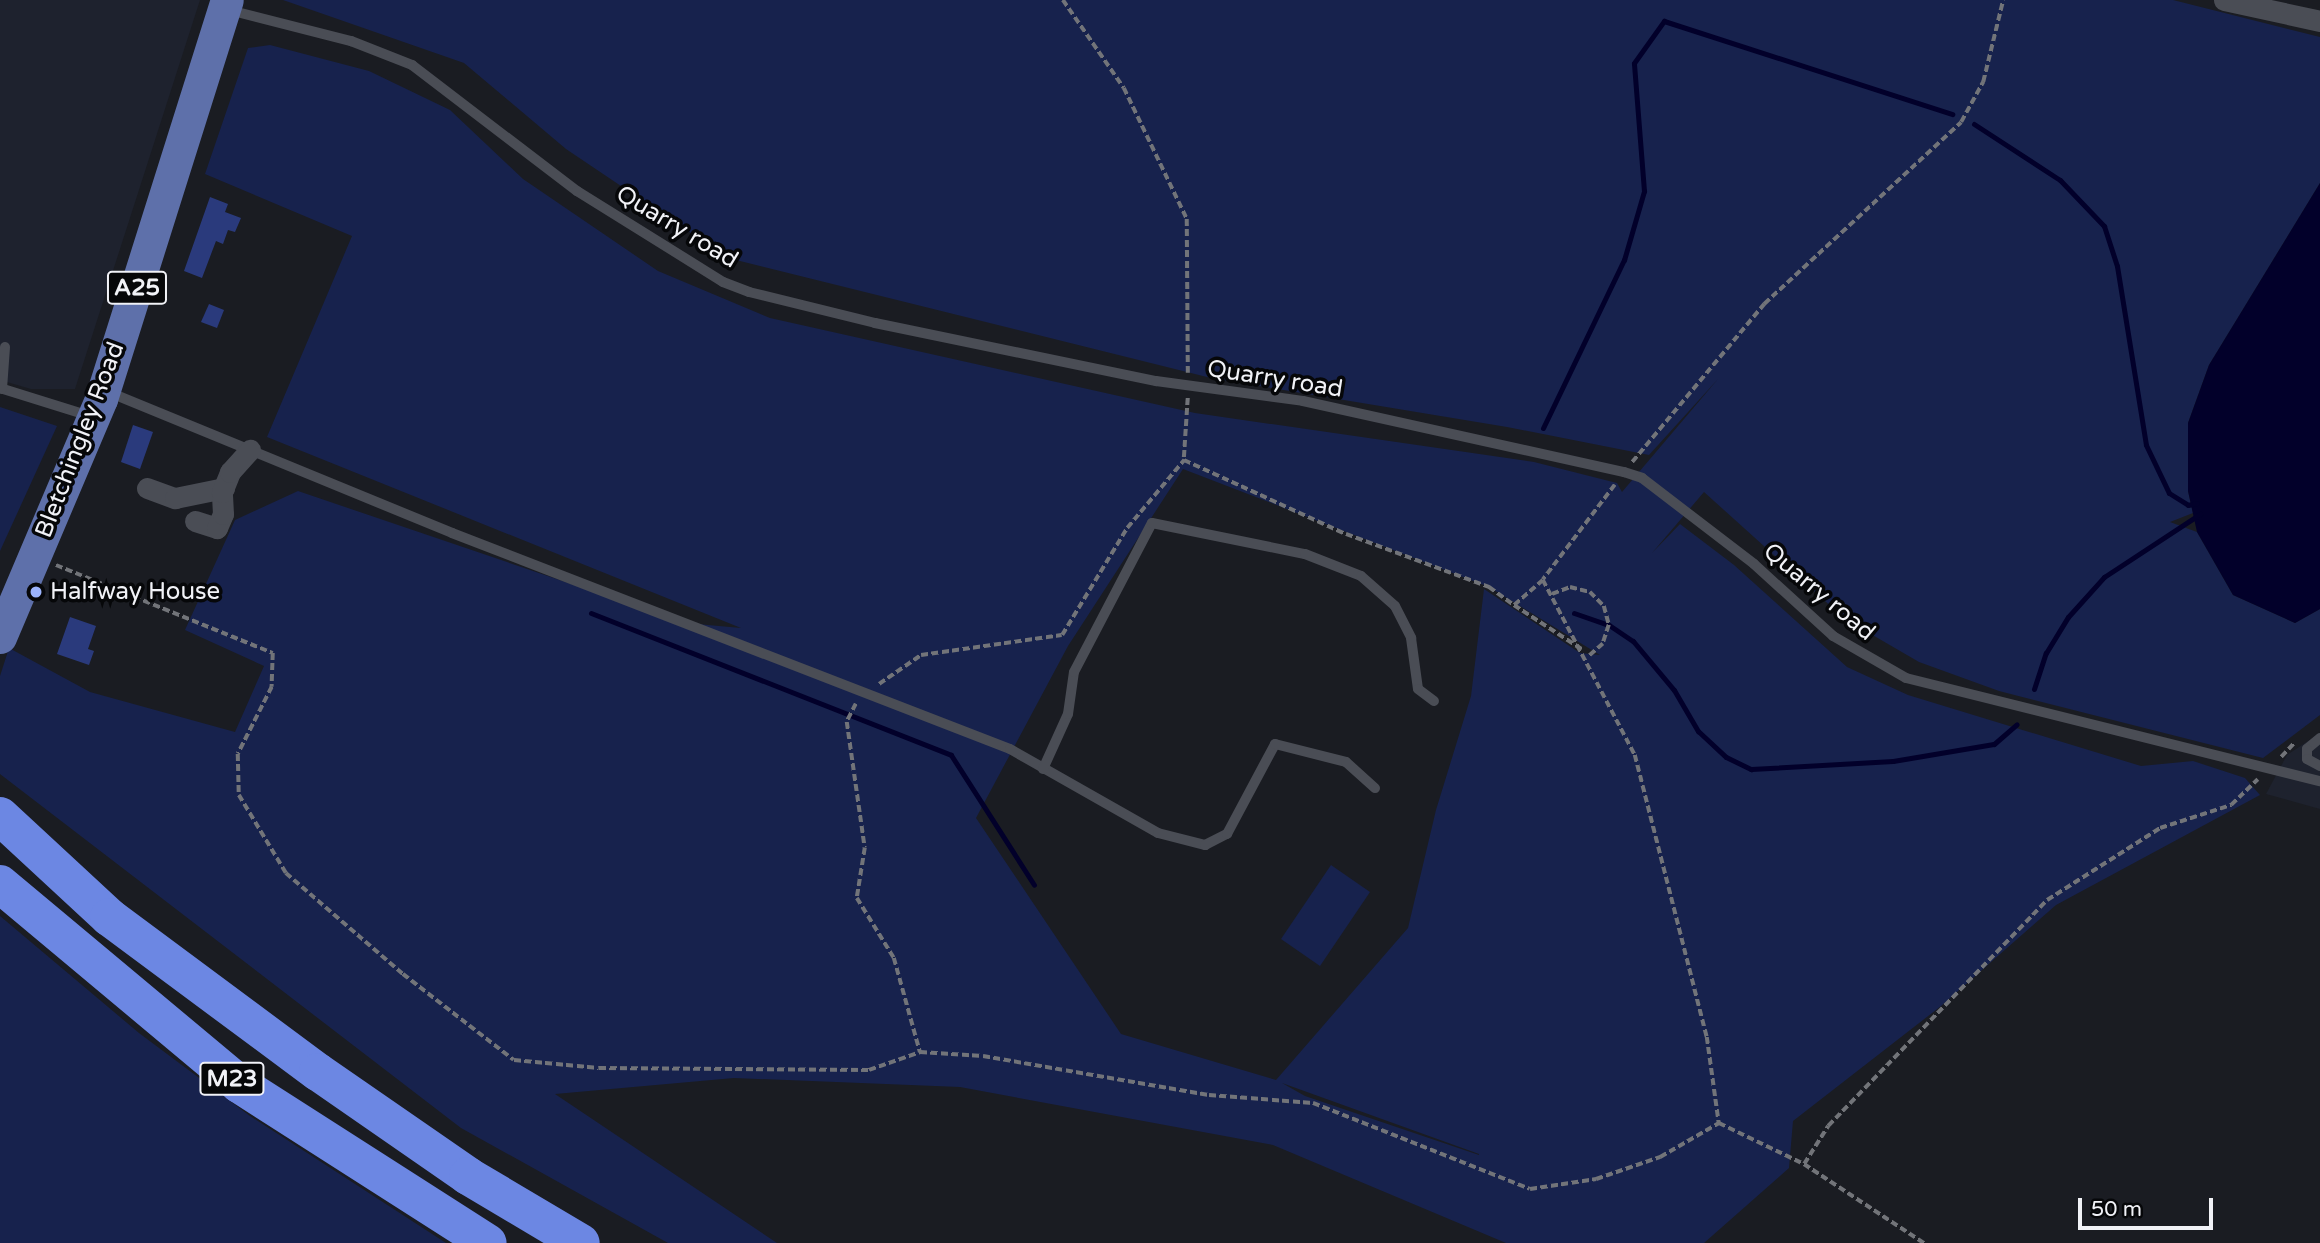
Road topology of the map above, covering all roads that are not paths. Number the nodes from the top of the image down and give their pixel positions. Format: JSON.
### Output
{"nodes":[{"id":1,"x":2224,"y":0,"type":"edge"},
{"id":2,"x":226,"y":4,"type":"edge"},
{"id":3,"x":2320,"y":21,"type":"edge"},
{"id":4,"x":5,"y":347,"type":"dead end"},
{"id":5,"x":1,"y":389,"type":"edge"},
{"id":6,"x":97,"y":403,"type":"junction"},
{"id":7,"x":250,"y":450,"type":"junction"},
{"id":8,"x":146,"y":488,"type":"dead end"},
{"id":9,"x":223,"y":488,"type":"junction"},
{"id":10,"x":195,"y":521,"type":"dead end"},
{"id":11,"x":0,"y":637,"type":"edge"},
{"id":12,"x":1434,"y":701,"type":"dead end"},
{"id":13,"x":2320,"y":738,"type":"edge"},
{"id":14,"x":2320,"y":766,"type":"edge"},
{"id":15,"x":1043,"y":769,"type":"junction"},
{"id":16,"x":2320,"y":781,"type":"edge"},
{"id":17,"x":1375,"y":788,"type":"dead end"},
{"id":18,"x":0,"y":816,"type":"edge"},
{"id":19,"x":0,"y":884,"type":"edge"},
{"id":20,"x":488,"y":1243,"type":"edge"},
{"id":21,"x":581,"y":1243,"type":"edge"}],
"edges":[{"from":1,"to":3,"type":"street"},
{"from":2,"to":6,"type":"main road","name":"Bletchingley Road","number":"A25"},
{"from":2,"to":16,"type":"lane","name":"Quarry road"},
{"from":4,"to":5,"type":"lane"},
{"from":5,"to":6,"type":"lane"},
{"from":6,"to":7,"type":"lane"},
{"from":6,"to":11,"type":"main road","name":"Bletchingley Road","number":"A25"},
{"from":7,"to":9,"type":"street"},
{"from":7,"to":15,"type":"lane"},
{"from":8,"to":9,"type":"street"},
{"from":9,"to":10,"type":"street"},
{"from":12,"to":15,"type":"lane"},
{"from":13,"to":14,"type":"lane"},
{"from":15,"to":17,"type":"lane"},
{"from":18,"to":21,"type":"highway","number":"M23"},
{"from":19,"to":20,"type":"highway","number":"M23"}]}
